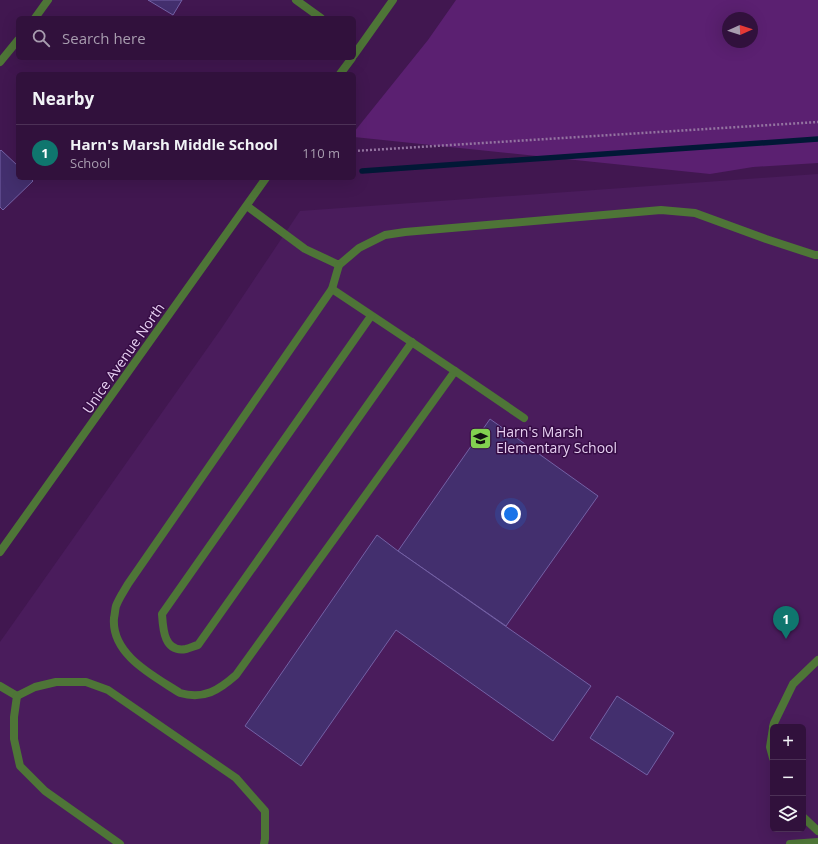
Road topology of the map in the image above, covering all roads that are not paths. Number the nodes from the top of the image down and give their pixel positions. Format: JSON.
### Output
{"nodes":[{"id":1,"x":48,"y":0,"type":"edge"},
{"id":2,"x":296,"y":0,"type":"edge"},
{"id":3,"x":394,"y":0,"type":"edge"},
{"id":4,"x":36,"y":16,"type":"edge"},
{"id":5,"x":318,"y":16,"type":"edge"},
{"id":6,"x":16,"y":42,"type":"edge"},
{"id":7,"x":357,"y":44,"type":"edge"},
{"id":8,"x":350,"y":60,"type":"edge"},
{"id":9,"x":0,"y":62,"type":"edge"},
{"id":10,"x":342,"y":72,"type":"edge"},
{"id":11,"x":265,"y":180,"type":"edge"},
{"id":12,"x":246,"y":206,"type":"junction"},
{"id":13,"x":818,"y":255,"type":"edge"},
{"id":14,"x":339,"y":265,"type":"junction"},
{"id":15,"x":332,"y":289,"type":"junction"},
{"id":16,"x":371,"y":316,"type":"junction"},
{"id":17,"x":412,"y":342,"type":"junction"},
{"id":18,"x":455,"y":371,"type":"junction"},
{"id":19,"x":524,"y":418,"type":"dead end"},
{"id":20,"x":0,"y":552,"type":"edge"},
{"id":21,"x":818,"y":660,"type":"edge"},
{"id":22,"x":0,"y":686,"type":"edge"},
{"id":23,"x":17,"y":696,"type":"junction"},
{"id":24,"x":774,"y":724,"type":"edge"},
{"id":25,"x":806,"y":820,"type":"edge"},
{"id":26,"x":818,"y":831,"type":"edge"},
{"id":27,"x":818,"y":842,"type":"edge"},
{"id":28,"x":120,"y":844,"type":"edge"},
{"id":29,"x":264,"y":844,"type":"edge"},
{"id":30,"x":790,"y":844,"type":"edge"}],
"edges":[{"from":1,"to":4,"type":"street"},
{"from":2,"to":5,"type":"street"},
{"from":3,"to":7,"type":"street"},
{"from":6,"to":9,"type":"street"},
{"from":8,"to":10,"type":"street"},
{"from":11,"to":12,"type":"street","name":"Unice Avenue North"},
{"from":12,"to":14,"type":"street"},
{"from":12,"to":20,"type":"street","name":"Unice Avenue North"},
{"from":13,"to":14,"type":"street"},
{"from":14,"to":15,"type":"street"},
{"from":15,"to":16,"type":"street"},
{"from":15,"to":18,"type":"street"},
{"from":16,"to":17,"type":"street"},
{"from":16,"to":17,"type":"street"},
{"from":17,"to":18,"type":"street"},
{"from":18,"to":19,"type":"street"},
{"from":21,"to":24,"type":"street"},
{"from":22,"to":23,"type":"street"},
{"from":23,"to":28,"type":"street"},
{"from":23,"to":29,"type":"street"},
{"from":25,"to":26,"type":"street"},
{"from":27,"to":30,"type":"street"}]}
